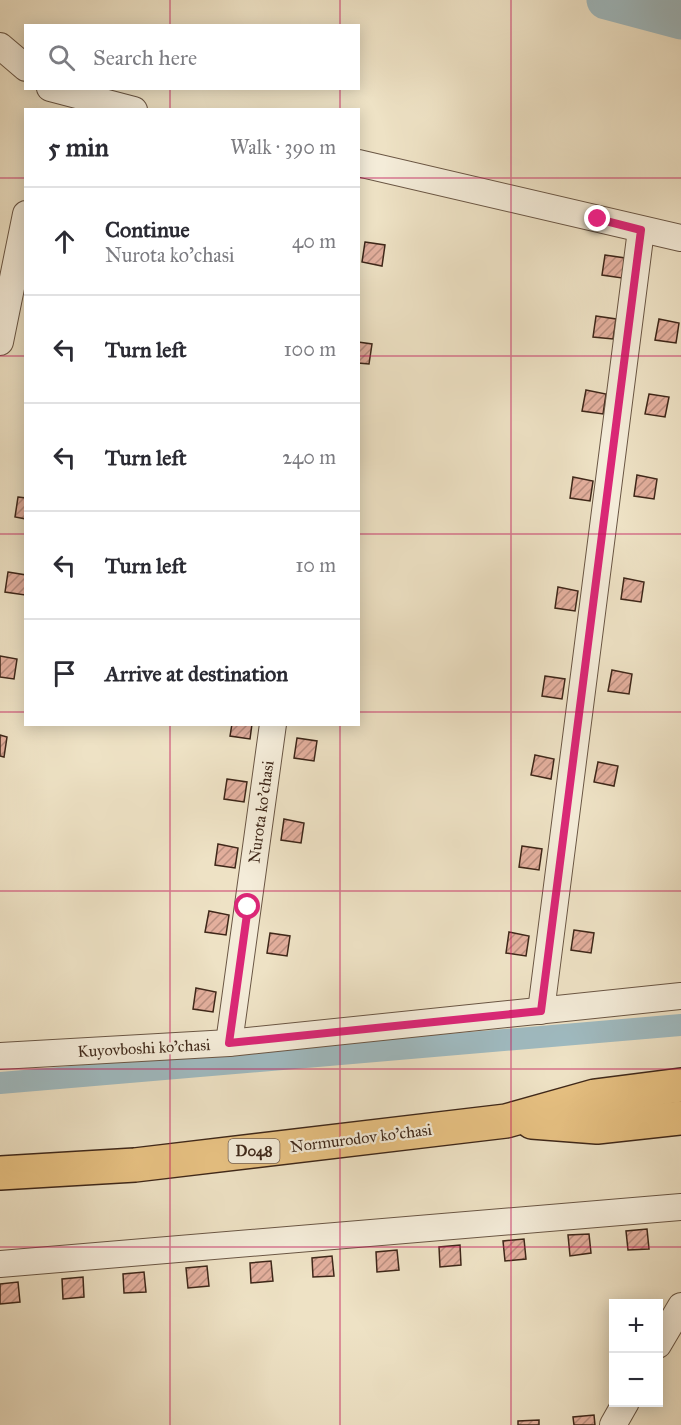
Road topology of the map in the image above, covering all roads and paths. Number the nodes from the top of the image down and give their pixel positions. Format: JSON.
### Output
{"nodes":[{"id":1,"x":0,"y":46,"type":"edge"},
{"id":2,"x":24,"y":66,"type":"edge"},
{"id":3,"x":50,"y":96,"type":"edge"},
{"id":4,"x":122,"y":108,"type":"edge"},
{"id":5,"x":360,"y":163,"type":"edge"},
{"id":6,"x":24,"y":223,"type":"edge"},
{"id":7,"x":641,"y":230,"type":"junction"},
{"id":8,"x":681,"y":238,"type":"edge"},
{"id":9,"x":1,"y":328,"type":"edge"},
{"id":10,"x":273,"y":726,"type":"edge"},
{"id":11,"x":681,"y":996,"type":"edge"},
{"id":12,"x":541,"y":1011,"type":"junction"},
{"id":13,"x":229,"y":1043,"type":"junction"},
{"id":14,"x":0,"y":1056,"type":"edge"},
{"id":15,"x":681,"y":1085,"type":"edge"},
{"id":16,"x":681,"y":1118,"type":"edge"},
{"id":17,"x":506,"y":1121,"type":"junction"},
{"id":18,"x":0,"y":1173,"type":"edge"},
{"id":19,"x":681,"y":1207,"type":"edge"},
{"id":20,"x":0,"y":1263,"type":"edge"},
{"id":21,"x":681,"y":1306,"type":"edge"},
{"id":22,"x":663,"y":1337,"type":"edge"},
{"id":23,"x":623,"y":1407,"type":"edge"},
{"id":24,"x":613,"y":1425,"type":"edge"}],
"edges":[{"from":1,"to":2,"type":"street"},
{"from":3,"to":4,"type":"street"},
{"from":5,"to":7,"type":"street"},
{"from":6,"to":9,"type":"street"},
{"from":7,"to":8,"type":"street"},
{"from":7,"to":12,"type":"street"},
{"from":10,"to":13,"type":"street","name":"Nurota ko'chasi"},
{"from":11,"to":12,"type":"street","name":"Kuyovboshi ko'chasi"},
{"from":12,"to":13,"type":"street","name":"Kuyovboshi ko'chasi"},
{"from":13,"to":14,"type":"street","name":"Kuyovboshi ko'chasi"},
{"from":15,"to":17,"type":"main road","name":"Normurodov ko'chasi","number":"D048"},
{"from":16,"to":17,"type":"main road","name":"Normurodov ko'chasi","number":"D048"},
{"from":17,"to":18,"type":"main road","name":"Normurodov ko'chasi","number":"D048"},
{"from":19,"to":20,"type":"street"},
{"from":21,"to":22,"type":"street"},
{"from":23,"to":24,"type":"street"}]}
